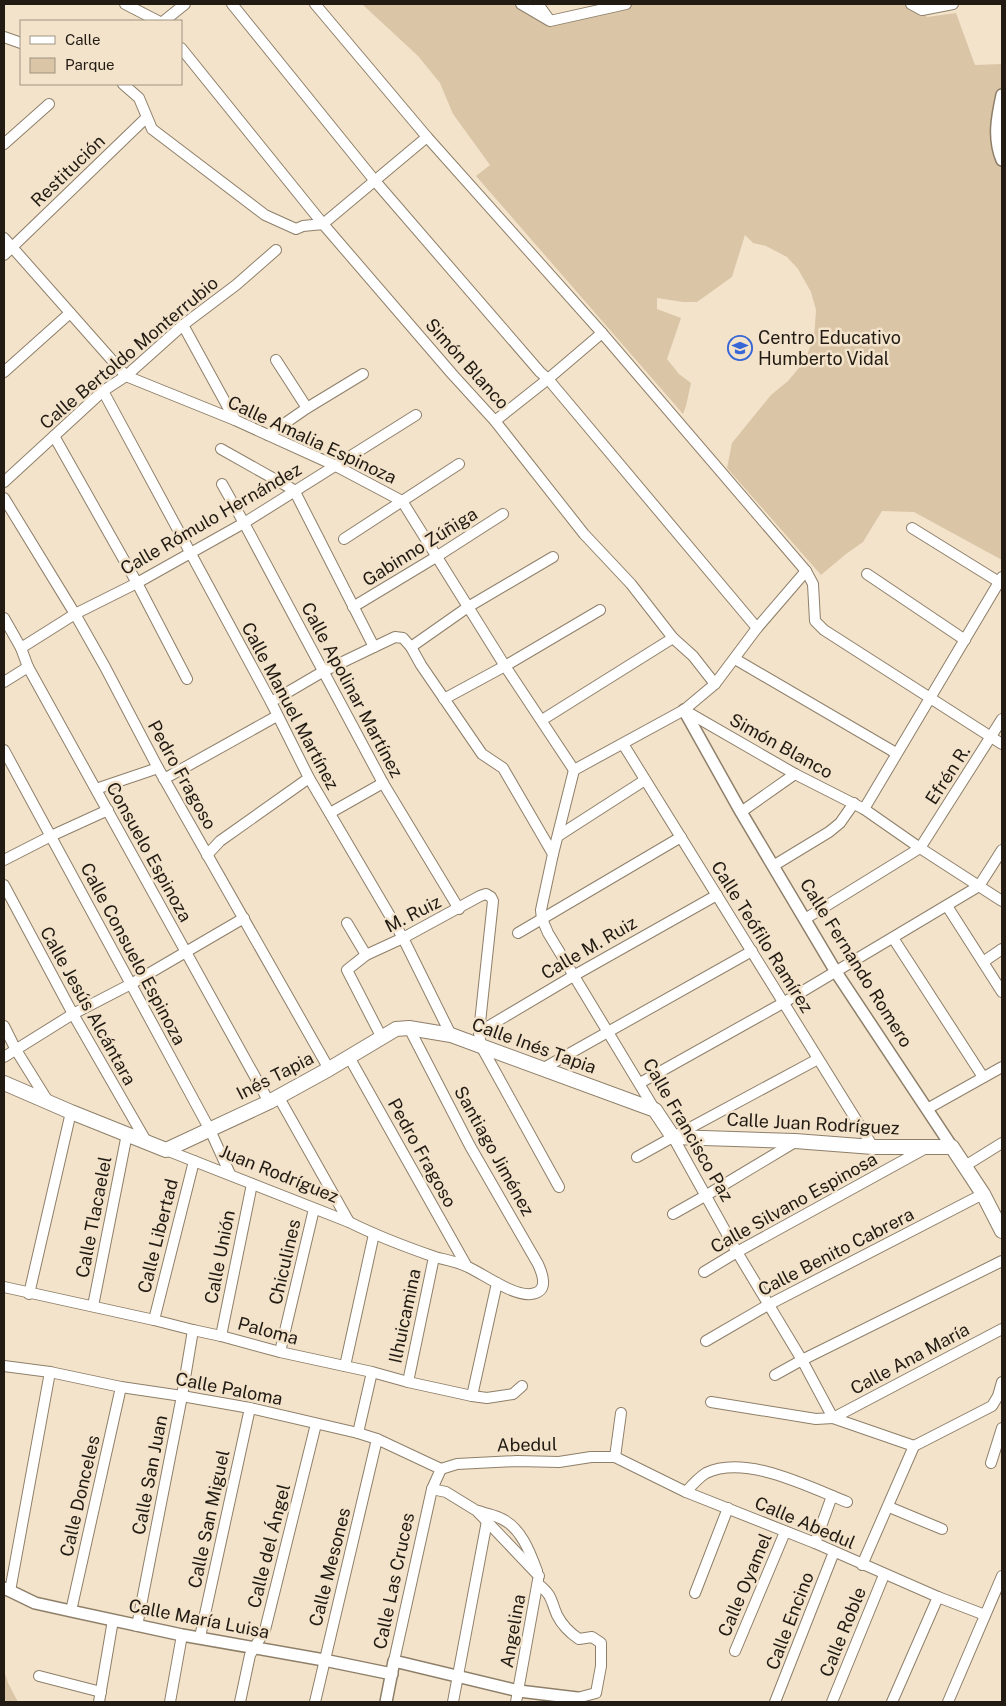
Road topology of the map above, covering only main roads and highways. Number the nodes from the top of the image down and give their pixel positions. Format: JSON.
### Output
{"nodes":[{"id":1,"x":403,"y":1028,"type":"joint"},
{"id":2,"x":4,"y":1085,"type":"edge"},
{"id":3,"x":655,"y":1110,"type":"joint"},
{"id":4,"x":673,"y":1136,"type":"joint"},
{"id":5,"x":952,"y":1147,"type":"joint"},
{"id":6,"x":166,"y":1150,"type":"joint"},
{"id":7,"x":997,"y":1211,"type":"edge"},
{"id":8,"x":1002,"y":1231,"type":"edge"}],
"edges":[{"from":1,"to":3,"type":"main road","name":"Calle Inés Tapia"},
{"from":1,"to":6,"type":"main road","name":"Inés Tapia"},
{"from":2,"to":6,"type":"main road","name":"Juan Rodríguez"},
{"from":3,"to":4,"type":"main road","name":"Calle Francisco Paz"},
{"from":4,"to":5,"type":"main road","name":"Calle Juan Rodríguez"},
{"from":5,"to":7,"type":"main road","name":"Calle Fernando Romero"},
{"from":7,"to":8,"type":"main road","name":"Calle Fernando Romero"}]}
